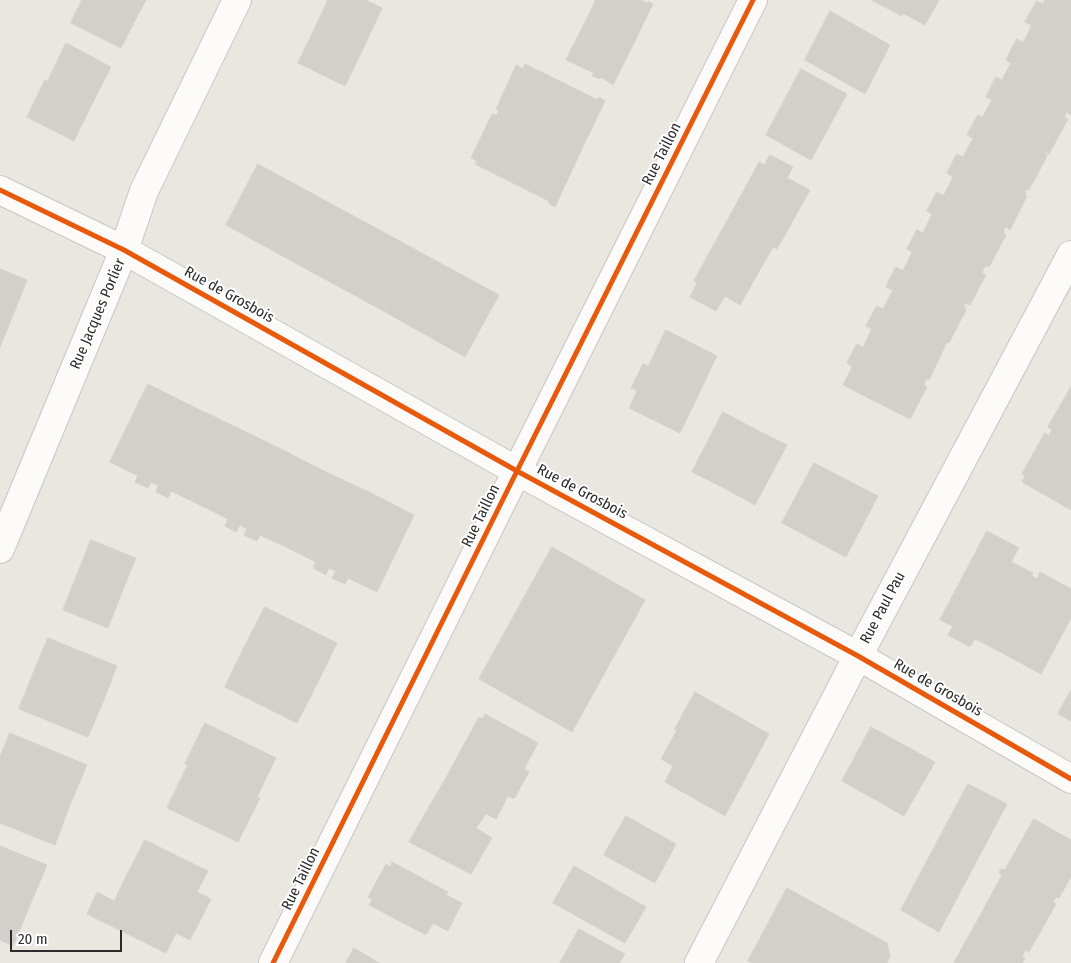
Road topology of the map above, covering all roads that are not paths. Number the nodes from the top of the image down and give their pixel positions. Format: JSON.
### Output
{"nodes":[{"id":1,"x":237,"y":0,"type":"edge"},
{"id":2,"x":753,"y":0,"type":"edge"},
{"id":3,"x":0,"y":190,"type":"edge"},
{"id":4,"x":124,"y":250,"type":"junction"},
{"id":5,"x":1071,"y":255,"type":"edge"},
{"id":6,"x":517,"y":471,"type":"junction"},
{"id":7,"x":0,"y":549,"type":"edge"},
{"id":8,"x":858,"y":656,"type":"junction"},
{"id":9,"x":1071,"y":779,"type":"edge"},
{"id":10,"x":273,"y":963,"type":"edge"},
{"id":11,"x":700,"y":963,"type":"edge"}],
"edges":[{"from":1,"to":4,"type":"street","name":"Rue Jacques Porlier"},
{"from":2,"to":6,"type":"street","name":"Rue Taillon"},
{"from":3,"to":4,"type":"street","name":"Rue de Grosbois"},
{"from":4,"to":6,"type":"street","name":"Rue de Grosbois"},
{"from":4,"to":7,"type":"street","name":"Rue Jacques Porlier"},
{"from":5,"to":8,"type":"street","name":"Rue Paul Pau"},
{"from":6,"to":8,"type":"street","name":"Rue de Grosbois"},
{"from":6,"to":10,"type":"street","name":"Rue Taillon"},
{"from":8,"to":9,"type":"street","name":"Rue de Grosbois"},
{"from":8,"to":11,"type":"street","name":"Rue Paul Pau"}]}
